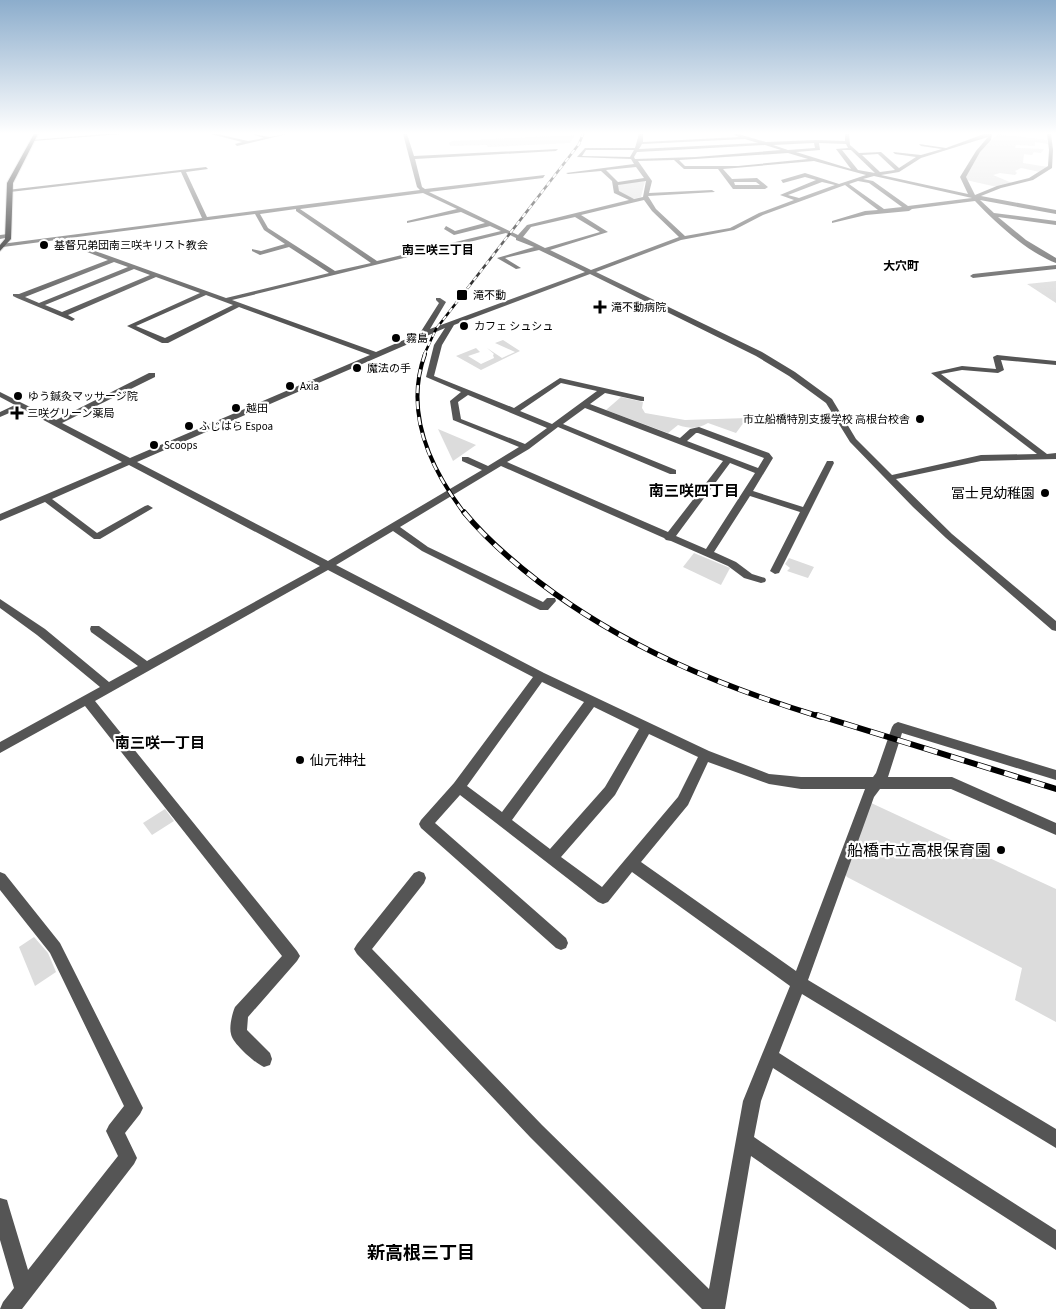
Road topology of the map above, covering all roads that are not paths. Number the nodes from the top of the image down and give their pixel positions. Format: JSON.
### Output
{"nodes":[{"id":1,"x":10,"y":195,"type":"edge"},
{"id":2,"x":195,"y":195,"type":"edge"},
{"id":3,"x":402,"y":195,"type":"edge"},
{"id":4,"x":431,"y":195,"type":"edge"},
{"id":5,"x":622,"y":195,"type":"edge"},
{"id":6,"x":671,"y":195,"type":"edge"},
{"id":7,"x":786,"y":195,"type":"edge"},
{"id":8,"x":812,"y":195,"type":"edge"},
{"id":9,"x":861,"y":195,"type":"edge"},
{"id":10,"x":889,"y":195,"type":"edge"},
{"id":11,"x":965,"y":195,"type":"edge"},
{"id":12,"x":979,"y":195,"type":"edge"},
{"id":13,"x":387,"y":197,"type":"junction"},
{"id":14,"x":645,"y":197,"type":"junction"},
{"id":15,"x":974,"y":197,"type":"junction"},
{"id":16,"x":374,"y":200,"type":"junction"},
{"id":17,"x":799,"y":200,"type":"junction"},
{"id":18,"x":634,"y":201,"type":"junction"},
{"id":19,"x":382,"y":205,"type":"dead end"},
{"id":20,"x":316,"y":207,"type":"junction"},
{"id":21,"x":909,"y":209,"type":"junction"},
{"id":22,"x":298,"y":210,"type":"junction"},
{"id":23,"x":461,"y":210,"type":"junction"},
{"id":24,"x":551,"y":211,"type":"dead end"},
{"id":25,"x":882,"y":211,"type":"junction"},
{"id":26,"x":1056,"y":212,"type":"edge"},
{"id":27,"x":575,"y":214,"type":"junction"},
{"id":28,"x":258,"y":215,"type":"junction"},
{"id":29,"x":992,"y":215,"type":"junction"},
{"id":30,"x":560,"y":219,"type":"junction"},
{"id":31,"x":206,"y":220,"type":"junction"},
{"id":32,"x":409,"y":222,"type":"dead end"},
{"id":33,"x":834,"y":222,"type":"dead end"},
{"id":34,"x":1056,"y":223,"type":"edge"},
{"id":35,"x":490,"y":224,"type":"junction"},
{"id":36,"x":148,"y":228,"type":"junction"},
{"id":37,"x":446,"y":228,"type":"dead end"},
{"id":38,"x":504,"y":232,"type":"junction"},
{"id":39,"x":8,"y":236,"type":"junction"},
{"id":40,"x":0,"y":237,"type":"edge"},
{"id":41,"x":518,"y":238,"type":"junction"},
{"id":42,"x":683,"y":238,"type":"junction"},
{"id":43,"x":59,"y":240,"type":"junction"},
{"id":44,"x":290,"y":245,"type":"junction"},
{"id":45,"x":2,"y":247,"type":"edge"},
{"id":46,"x":541,"y":249,"type":"junction"},
{"id":47,"x":254,"y":250,"type":"dead end"},
{"id":48,"x":113,"y":260,"type":"junction"},
{"id":49,"x":1056,"y":261,"type":"edge"},
{"id":50,"x":376,"y":263,"type":"junction"},
{"id":51,"x":134,"y":267,"type":"junction"},
{"id":52,"x":1056,"y":267,"type":"edge"},
{"id":53,"x":518,"y":268,"type":"dead end"},
{"id":54,"x":333,"y":273,"type":"junction"},
{"id":55,"x":590,"y":273,"type":"junction"},
{"id":56,"x":156,"y":275,"type":"junction"},
{"id":57,"x":973,"y":276,"type":"dead end"},
{"id":58,"x":68,"y":278,"type":"junction"},
{"id":59,"x":95,"y":289,"type":"junction"},
{"id":60,"x":205,"y":293,"type":"junction"},
{"id":61,"x":109,"y":294,"type":"junction"},
{"id":62,"x":438,"y":299,"type":"dead end"},
{"id":63,"x":225,"y":300,"type":"junction"},
{"id":64,"x":39,"y":305,"type":"junction"},
{"id":65,"x":239,"y":305,"type":"junction"},
{"id":66,"x":61,"y":315,"type":"junction"},
{"id":67,"x":72,"y":319,"type":"dead end"},
{"id":68,"x":451,"y":324,"type":"junction"},
{"id":69,"x":423,"y":334,"type":"junction"},
{"id":70,"x":375,"y":354,"type":"junction"},
{"id":71,"x":1056,"y":363,"type":"edge"},
{"id":72,"x":152,"y":375,"type":"dead end"},
{"id":73,"x":602,"y":391,"type":"junction"},
{"id":74,"x":467,"y":392,"type":"junction"},
{"id":75,"x":0,"y":394,"type":"edge"},
{"id":76,"x":640,"y":399,"type":"dead end"},
{"id":77,"x":21,"y":405,"type":"junction"},
{"id":78,"x":585,"y":405,"type":"junction"},
{"id":79,"x":516,"y":411,"type":"junction"},
{"id":80,"x":0,"y":415,"type":"edge"},
{"id":81,"x":56,"y":423,"type":"junction"},
{"id":82,"x":555,"y":425,"type":"junction"},
{"id":83,"x":680,"y":442,"type":"junction"},
{"id":84,"x":526,"y":447,"type":"junction"},
{"id":85,"x":1044,"y":455,"type":"junction"},
{"id":86,"x":1056,"y":456,"type":"edge"},
{"id":87,"x":465,"y":459,"type":"dead end"},
{"id":88,"x":728,"y":460,"type":"junction"},
{"id":89,"x":130,"y":461,"type":"junction"},
{"id":90,"x":500,"y":462,"type":"junction"},
{"id":91,"x":830,"y":463,"type":"dead end"},
{"id":92,"x":488,"y":469,"type":"junction"},
{"id":93,"x":672,"y":472,"type":"dead end"},
{"id":94,"x":761,"y":472,"type":"junction"},
{"id":95,"x":889,"y":478,"type":"junction"},
{"id":96,"x":748,"y":492,"type":"junction"},
{"id":97,"x":45,"y":498,"type":"junction"},
{"id":98,"x":148,"y":508,"type":"dead end"},
{"id":99,"x":806,"y":511,"type":"junction"},
{"id":100,"x":0,"y":518,"type":"edge"},
{"id":101,"x":393,"y":526,"type":"junction"},
{"id":102,"x":669,"y":538,"type":"junction"},
{"id":103,"x":708,"y":554,"type":"junction"},
{"id":104,"x":329,"y":565,"type":"junction"},
{"id":105,"x":775,"y":571,"type":"dead end"},
{"id":106,"x":761,"y":580,"type":"dead end"},
{"id":107,"x":551,"y":601,"type":"dead end"},
{"id":108,"x":0,"y":603,"type":"edge"},
{"id":109,"x":1056,"y":628,"type":"edge"},
{"id":110,"x":95,"y":629,"type":"dead end"},
{"id":111,"x":147,"y":667,"type":"junction"},
{"id":112,"x":540,"y":676,"type":"junction"},
{"id":113,"x":109,"y":688,"type":"junction"},
{"id":114,"x":86,"y":700,"type":"junction"},
{"id":115,"x":592,"y":702,"type":"junction"},
{"id":116,"x":646,"y":727,"type":"junction"},
{"id":117,"x":0,"y":748,"type":"edge"},
{"id":118,"x":706,"y":755,"type":"junction"},
{"id":119,"x":1056,"y":775,"type":"edge"},
{"id":120,"x":876,"y":784,"type":"junction"},
{"id":121,"x":459,"y":787,"type":"junction"},
{"id":122,"x":503,"y":821,"type":"junction"},
{"id":123,"x":1056,"y":828,"type":"edge"},
{"id":124,"x":552,"y":857,"type":"junction"},
{"id":125,"x":632,"y":864,"type":"junction"},
{"id":126,"x":419,"y":878,"type":"dead end"},
{"id":127,"x":0,"y":879,"type":"edge"},
{"id":128,"x":562,"y":943,"type":"dead end"},
{"id":129,"x":799,"y":983,"type":"junction"},
{"id":130,"x":769,"y":1056,"type":"junction"},
{"id":131,"x":264,"y":1058,"type":"dead end"},
{"id":132,"x":1056,"y":1139,"type":"edge"},
{"id":133,"x":746,"y":1141,"type":"junction"},
{"id":134,"x":0,"y":1206,"type":"edge"},
{"id":135,"x":1056,"y":1241,"type":"edge"},
{"id":136,"x":24,"y":1290,"type":"junction"},
{"id":137,"x":715,"y":1308,"type":"edge"},
{"id":138,"x":10,"y":1309,"type":"edge"},
{"id":139,"x":986,"y":1309,"type":"edge"}],
"edges":[{"from":1,"to":39,"type":"main road"},
{"from":2,"to":31,"type":"street"},
{"from":3,"to":13,"type":"street"},
{"from":4,"to":23,"type":"street"},
{"from":5,"to":18,"type":"street"},
{"from":6,"to":14,"type":"street"},
{"from":7,"to":17,"type":"street"},
{"from":8,"to":17,"type":"street"},
{"from":9,"to":25,"type":"street"},
{"from":10,"to":21,"type":"street"},
{"from":11,"to":15,"type":"street"},
{"from":12,"to":15,"type":"street"},
{"from":13,"to":16,"type":"street"},
{"from":13,"to":20,"type":"street"},
{"from":14,"to":18,"type":"street"},
{"from":14,"to":42,"type":"street"},
{"from":15,"to":21,"type":"street"},
{"from":15,"to":26,"type":"street"},
{"from":15,"to":29,"type":"street"},
{"from":16,"to":19,"type":"street"},
{"from":16,"to":20,"type":"street"},
{"from":17,"to":42,"type":"street"},
{"from":18,"to":27,"type":"street"},
{"from":20,"to":22,"type":"street"},
{"from":20,"to":28,"type":"street"},
{"from":21,"to":25,"type":"street"},
{"from":22,"to":28,"type":"street"},
{"from":22,"to":50,"type":"street"},
{"from":23,"to":32,"type":"street"},
{"from":23,"to":35,"type":"street"},
{"from":24,"to":30,"type":"street"},
{"from":25,"to":33,"type":"street"},
{"from":27,"to":30,"type":"street"},
{"from":27,"to":46,"type":"street"},
{"from":28,"to":31,"type":"street"},
{"from":28,"to":36,"type":"street"},
{"from":28,"to":44,"type":"street"},
{"from":29,"to":34,"type":"street"},
{"from":29,"to":49,"type":"street"},
{"from":30,"to":41,"type":"street"},
{"from":31,"to":36,"type":"street"},
{"from":35,"to":37,"type":"street"},
{"from":35,"to":38,"type":"street"},
{"from":36,"to":43,"type":"street"},
{"from":36,"to":45,"type":"street"},
{"from":38,"to":41,"type":"street"},
{"from":38,"to":50,"type":"street"},
{"from":39,"to":40,"type":"street"},
{"from":39,"to":45,"type":"main road"},
{"from":41,"to":46,"type":"street"},
{"from":42,"to":55,"type":"street"},
{"from":43,"to":45,"type":"street"},
{"from":43,"to":48,"type":"street"},
{"from":44,"to":47,"type":"street"},
{"from":44,"to":54,"type":"street"},
{"from":46,"to":53,"type":"street"},
{"from":46,"to":55,"type":"street"},
{"from":48,"to":51,"type":"street"},
{"from":48,"to":58,"type":"street"},
{"from":50,"to":54,"type":"street"},
{"from":51,"to":56,"type":"street"},
{"from":51,"to":59,"type":"street"},
{"from":52,"to":57,"type":"street"},
{"from":54,"to":63,"type":"street"},
{"from":55,"to":68,"type":"street"},
{"from":55,"to":95,"type":"street"},
{"from":56,"to":60,"type":"street"},
{"from":56,"to":61,"type":"street"},
{"from":58,"to":59,"type":"street"},
{"from":58,"to":64,"type":"street"},
{"from":59,"to":61,"type":"street"},
{"from":59,"to":64,"type":"street"},
{"from":60,"to":63,"type":"street"},
{"from":60,"to":65,"type":"street"},
{"from":61,"to":66,"type":"street"},
{"from":62,"to":69,"type":"street"},
{"from":63,"to":65,"type":"street"},
{"from":64,"to":66,"type":"street"},
{"from":65,"to":70,"type":"street"},
{"from":66,"to":67,"type":"street"},
{"from":68,"to":69,"type":"street"},
{"from":68,"to":74,"type":"street"},
{"from":69,"to":70,"type":"street"},
{"from":70,"to":89,"type":"street"},
{"from":71,"to":85,"type":"street"},
{"from":72,"to":81,"type":"street"},
{"from":73,"to":76,"type":"street"},
{"from":73,"to":78,"type":"street"},
{"from":73,"to":79,"type":"street"},
{"from":74,"to":79,"type":"street"},
{"from":74,"to":84,"type":"street"},
{"from":75,"to":77,"type":"street"},
{"from":77,"to":80,"type":"street"},
{"from":77,"to":81,"type":"street"},
{"from":78,"to":82,"type":"street"},
{"from":78,"to":83,"type":"street"},
{"from":79,"to":82,"type":"street"},
{"from":81,"to":89,"type":"street"},
{"from":82,"to":84,"type":"street"},
{"from":82,"to":93,"type":"street"},
{"from":83,"to":88,"type":"street"},
{"from":83,"to":94,"type":"street"},
{"from":84,"to":90,"type":"street"},
{"from":85,"to":86,"type":"street"},
{"from":85,"to":95,"type":"street"},
{"from":87,"to":92,"type":"street"},
{"from":88,"to":94,"type":"street"},
{"from":88,"to":102,"type":"street"},
{"from":89,"to":97,"type":"street"},
{"from":89,"to":104,"type":"street"},
{"from":90,"to":92,"type":"street"},
{"from":90,"to":102,"type":"street"},
{"from":91,"to":99,"type":"street"},
{"from":92,"to":101,"type":"street"},
{"from":94,"to":96,"type":"street"},
{"from":95,"to":109,"type":"street"},
{"from":96,"to":99,"type":"street"},
{"from":96,"to":103,"type":"street"},
{"from":97,"to":98,"type":"street"},
{"from":97,"to":100,"type":"street"},
{"from":99,"to":105,"type":"street"},
{"from":101,"to":104,"type":"street"},
{"from":101,"to":107,"type":"street"},
{"from":102,"to":103,"type":"street"},
{"from":103,"to":106,"type":"street"},
{"from":104,"to":111,"type":"street"},
{"from":104,"to":112,"type":"street"},
{"from":108,"to":113,"type":"street"},
{"from":110,"to":111,"type":"street"},
{"from":111,"to":113,"type":"street"},
{"from":112,"to":115,"type":"street"},
{"from":112,"to":121,"type":"street"},
{"from":113,"to":114,"type":"street"},
{"from":114,"to":117,"type":"street"},
{"from":114,"to":131,"type":"street"},
{"from":115,"to":116,"type":"street"},
{"from":115,"to":122,"type":"street"},
{"from":116,"to":118,"type":"street"},
{"from":116,"to":124,"type":"street"},
{"from":118,"to":120,"type":"street"},
{"from":118,"to":125,"type":"street"},
{"from":119,"to":120,"type":"street"},
{"from":120,"to":123,"type":"street"},
{"from":120,"to":129,"type":"street"},
{"from":121,"to":122,"type":"street"},
{"from":121,"to":128,"type":"street"},
{"from":122,"to":124,"type":"street"},
{"from":124,"to":125,"type":"street"},
{"from":125,"to":129,"type":"street"},
{"from":126,"to":137,"type":"street"},
{"from":127,"to":136,"type":"street"},
{"from":129,"to":130,"type":"street"},
{"from":129,"to":132,"type":"street"},
{"from":130,"to":133,"type":"street"},
{"from":130,"to":135,"type":"street"},
{"from":133,"to":137,"type":"street"},
{"from":133,"to":139,"type":"street"},
{"from":134,"to":136,"type":"street"},
{"from":136,"to":138,"type":"street"}]}
